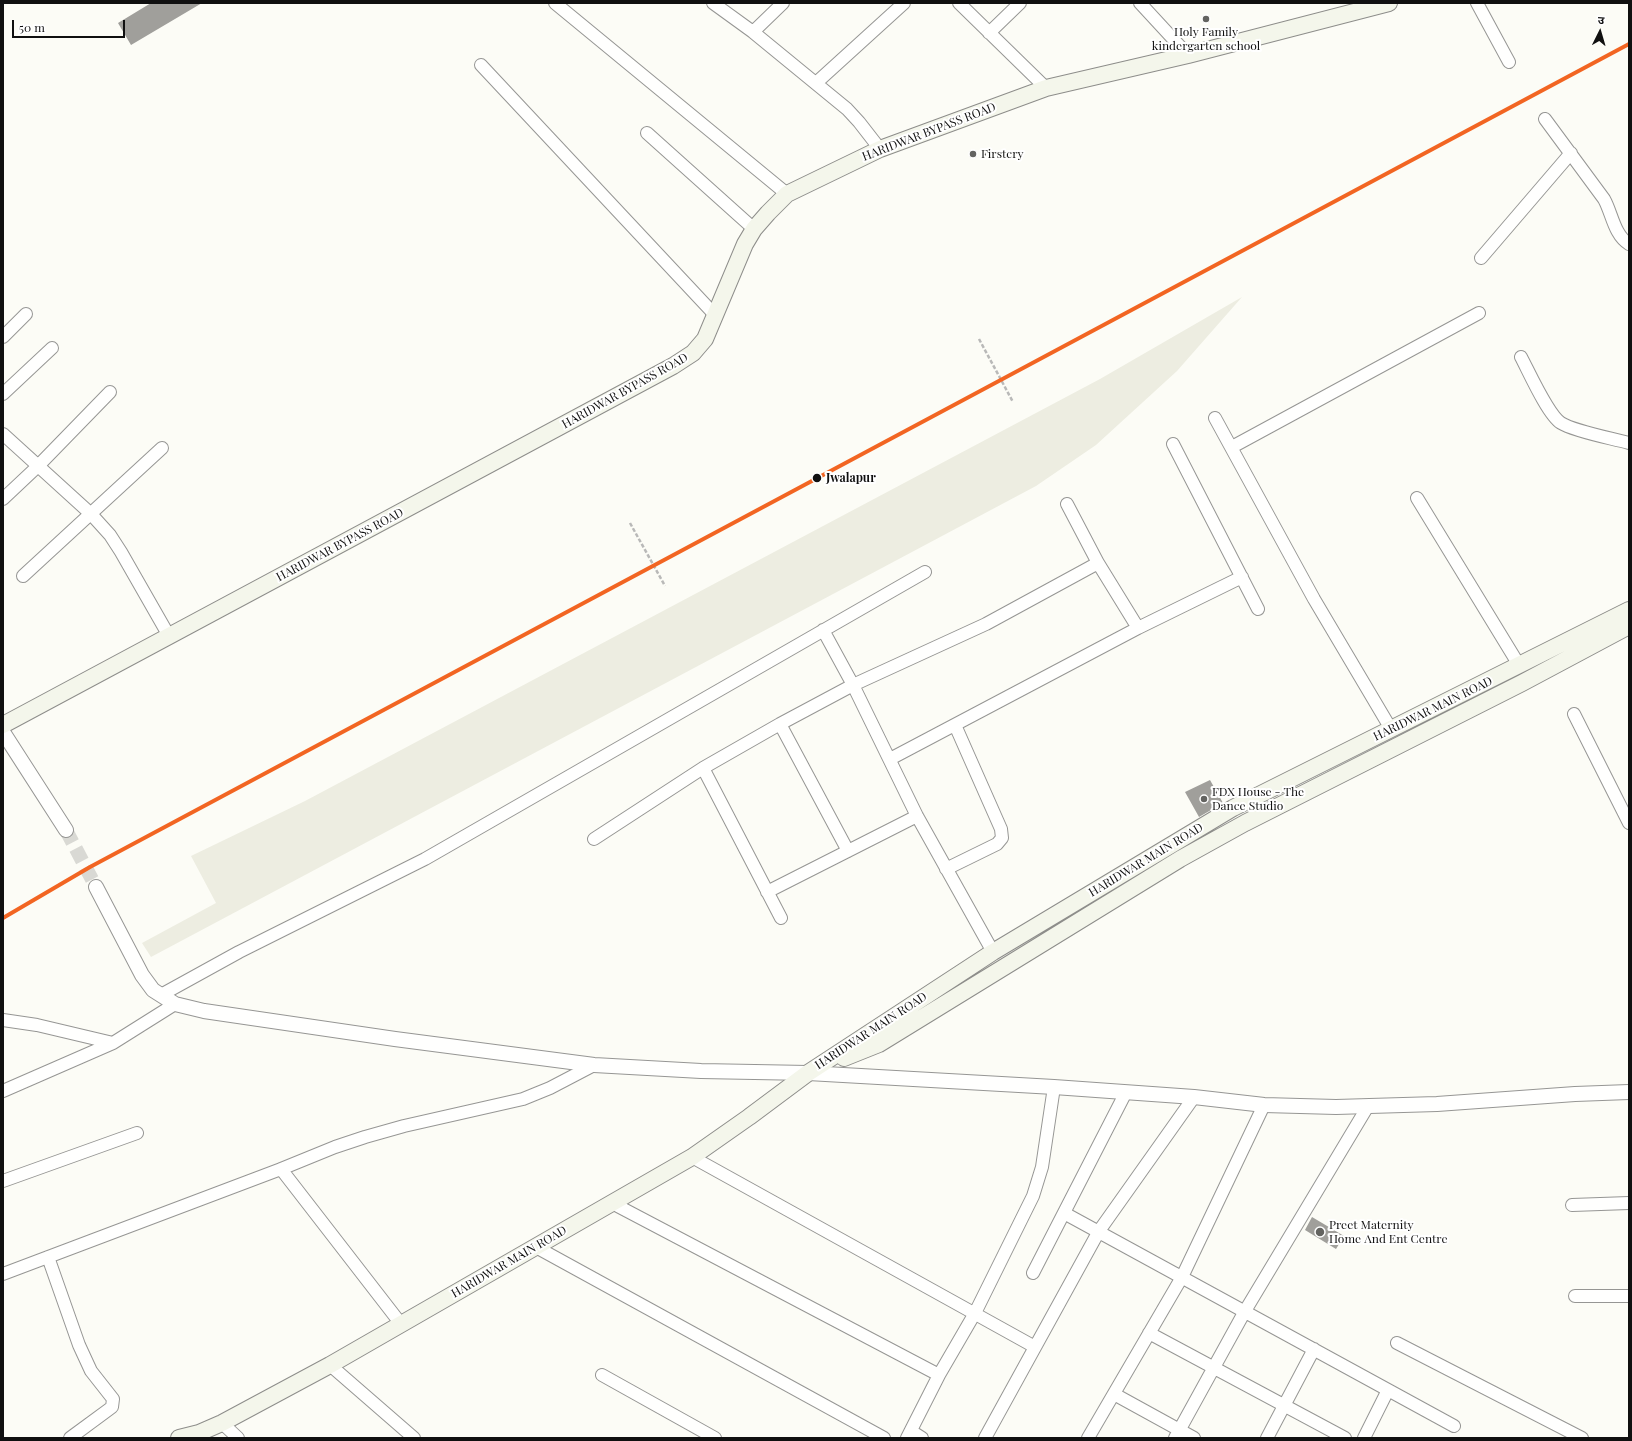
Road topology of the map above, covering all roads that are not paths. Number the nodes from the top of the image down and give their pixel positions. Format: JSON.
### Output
{"nodes":[{"id":1,"x":555,"y":3,"type":"edge"},
{"id":2,"x":713,"y":3,"type":"edge"},
{"id":3,"x":783,"y":3,"type":"edge"},
{"id":4,"x":904,"y":3,"type":"edge"},
{"id":5,"x":959,"y":3,"type":"edge"},
{"id":6,"x":1020,"y":3,"type":"edge"},
{"id":7,"x":1140,"y":3,"type":"edge"},
{"id":8,"x":1389,"y":3,"type":"edge"},
{"id":9,"x":1477,"y":3,"type":"edge"},
{"id":10,"x":753,"y":32,"type":"junction"},
{"id":11,"x":989,"y":33,"type":"junction"},
{"id":12,"x":1188,"y":54,"type":"junction"},
{"id":13,"x":1509,"y":62,"type":"dead end"},
{"id":14,"x":481,"y":65,"type":"dead end"},
{"id":15,"x":816,"y":83,"type":"junction"},
{"id":16,"x":1046,"y":88,"type":"junction"},
{"id":17,"x":1546,"y":119,"type":"dead end"},
{"id":18,"x":647,"y":134,"type":"dead end"},
{"id":19,"x":880,"y":149,"type":"junction"},
{"id":20,"x":1571,"y":153,"type":"junction"},
{"id":21,"x":787,"y":194,"type":"junction"},
{"id":22,"x":754,"y":229,"type":"junction"},
{"id":23,"x":1629,"y":244,"type":"edge"},
{"id":24,"x":1481,"y":258,"type":"dead end"},
{"id":25,"x":1479,"y":313,"type":"dead end"},
{"id":26,"x":26,"y":314,"type":"dead end"},
{"id":27,"x":715,"y":315,"type":"junction"},
{"id":28,"x":3,"y":337,"type":"edge"},
{"id":29,"x":52,"y":348,"type":"dead end"},
{"id":30,"x":1521,"y":357,"type":"dead end"},
{"id":31,"x":110,"y":392,"type":"dead end"},
{"id":32,"x":3,"y":394,"type":"edge"},
{"id":33,"x":1215,"y":418,"type":"dead end"},
{"id":34,"x":3,"y":434,"type":"edge"},
{"id":35,"x":1629,"y":443,"type":"edge"},
{"id":36,"x":1173,"y":444,"type":"dead end"},
{"id":37,"x":162,"y":448,"type":"dead end"},
{"id":38,"x":1232,"y":448,"type":"junction"},
{"id":39,"x":38,"y":466,"type":"junction"},
{"id":40,"x":1417,"y":498,"type":"dead end"},
{"id":41,"x":3,"y":499,"type":"edge"},
{"id":42,"x":1067,"y":504,"type":"dead end"},
{"id":43,"x":91,"y":514,"type":"junction"},
{"id":44,"x":1098,"y":563,"type":"junction"},
{"id":45,"x":925,"y":572,"type":"dead end"},
{"id":46,"x":23,"y":576,"type":"dead end"},
{"id":47,"x":1242,"y":577,"type":"junction"},
{"id":48,"x":1258,"y":609,"type":"dead end"},
{"id":49,"x":1629,"y":610,"type":"edge"},
{"id":50,"x":1629,"y":626,"type":"edge"},
{"id":51,"x":1138,"y":628,"type":"junction"},
{"id":52,"x":824,"y":630,"type":"junction"},
{"id":53,"x":169,"y":636,"type":"junction"},
{"id":54,"x":1519,"y":665,"type":"junction"},
{"id":55,"x":852,"y":685,"type":"junction"},
{"id":56,"x":1574,"y":714,"type":"dead end"},
{"id":57,"x":780,"y":724,"type":"junction"},
{"id":58,"x":3,"y":725,"type":"edge"},
{"id":59,"x":955,"y":725,"type":"junction"},
{"id":60,"x":1391,"y":729,"type":"junction"},
{"id":61,"x":3,"y":732,"type":"edge"},
{"id":62,"x":890,"y":759,"type":"junction"},
{"id":63,"x":703,"y":768,"type":"junction"},
{"id":64,"x":917,"y":816,"type":"junction"},
{"id":65,"x":1629,"y":823,"type":"edge"},
{"id":66,"x":66,"y":830,"type":"tunnel mouth"},
{"id":67,"x":594,"y":839,"type":"dead end"},
{"id":68,"x":848,"y":851,"type":"junction"},
{"id":69,"x":946,"y":869,"type":"junction"},
{"id":70,"x":96,"y":887,"type":"tunnel mouth"},
{"id":71,"x":767,"y":892,"type":"junction"},
{"id":72,"x":781,"y":918,"type":"dead end"},
{"id":73,"x":993,"y":952,"type":"junction"},
{"id":74,"x":162,"y":995,"type":"junction"},
{"id":75,"x":176,"y":1004,"type":"junction"},
{"id":76,"x":3,"y":1020,"type":"edge"},
{"id":77,"x":113,"y":1043,"type":"junction"},
{"id":78,"x":594,"y":1065,"type":"junction"},
{"id":79,"x":808,"y":1073,"type":"junction"},
{"id":80,"x":1054,"y":1088,"type":"junction"},
{"id":81,"x":3,"y":1091,"type":"edge"},
{"id":82,"x":1126,"y":1092,"type":"junction"},
{"id":83,"x":1629,"y":1092,"type":"edge"},
{"id":84,"x":1194,"y":1098,"type":"junction"},
{"id":85,"x":1264,"y":1105,"type":"junction"},
{"id":86,"x":1368,"y":1106,"type":"junction"},
{"id":87,"x":137,"y":1133,"type":"dead end"},
{"id":88,"x":692,"y":1157,"type":"junction"},
{"id":89,"x":282,"y":1169,"type":"junction"},
{"id":90,"x":3,"y":1181,"type":"edge"},
{"id":91,"x":612,"y":1203,"type":"junction"},
{"id":92,"x":1629,"y":1203,"type":"edge"},
{"id":93,"x":1572,"y":1205,"type":"dead end"},
{"id":94,"x":1064,"y":1213,"type":"junction"},
{"id":95,"x":1099,"y":1231,"type":"junction"},
{"id":96,"x":536,"y":1247,"type":"junction"},
{"id":97,"x":48,"y":1257,"type":"junction"},
{"id":98,"x":3,"y":1273,"type":"edge"},
{"id":99,"x":1033,"y":1273,"type":"dead end"},
{"id":100,"x":1182,"y":1277,"type":"junction"},
{"id":101,"x":1575,"y":1296,"type":"dead end"},
{"id":102,"x":1629,"y":1296,"type":"edge"},
{"id":103,"x":1245,"y":1311,"type":"junction"},
{"id":104,"x":975,"y":1313,"type":"junction"},
{"id":105,"x":401,"y":1324,"type":"junction"},
{"id":106,"x":1149,"y":1334,"type":"junction"},
{"id":107,"x":1397,"y":1343,"type":"dead end"},
{"id":108,"x":1035,"y":1347,"type":"junction"},
{"id":109,"x":1314,"y":1349,"type":"junction"},
{"id":110,"x":330,"y":1365,"type":"junction"},
{"id":111,"x":1214,"y":1368,"type":"junction"},
{"id":112,"x":602,"y":1375,"type":"dead end"},
{"id":113,"x":939,"y":1375,"type":"junction"},
{"id":114,"x":1388,"y":1390,"type":"junction"},
{"id":115,"x":1114,"y":1394,"type":"junction"},
{"id":116,"x":1284,"y":1406,"type":"junction"},
{"id":117,"x":222,"y":1423,"type":"junction"},
{"id":118,"x":1454,"y":1426,"type":"dead end"},
{"id":119,"x":1178,"y":1434,"type":"edge"},
{"id":120,"x":197,"y":1435,"type":"edge"},
{"id":121,"x":909,"y":1435,"type":"edge"},
{"id":122,"x":70,"y":1438,"type":"edge"},
{"id":123,"x":178,"y":1438,"type":"edge"},
{"id":124,"x":238,"y":1438,"type":"edge"},
{"id":125,"x":414,"y":1438,"type":"edge"},
{"id":126,"x":715,"y":1438,"type":"edge"},
{"id":127,"x":884,"y":1438,"type":"edge"},
{"id":128,"x":922,"y":1438,"type":"edge"},
{"id":129,"x":985,"y":1438,"type":"edge"},
{"id":130,"x":1088,"y":1438,"type":"edge"},
{"id":131,"x":1194,"y":1438,"type":"edge"},
{"id":132,"x":1267,"y":1438,"type":"edge"},
{"id":133,"x":1345,"y":1438,"type":"edge"},
{"id":134,"x":1364,"y":1438,"type":"edge"},
{"id":135,"x":1582,"y":1438,"type":"edge"}],
"edges":[{"from":1,"to":21,"type":"street"},
{"from":2,"to":10,"type":"street"},
{"from":3,"to":10,"type":"street"},
{"from":4,"to":15,"type":"street"},
{"from":5,"to":11,"type":"street"},
{"from":6,"to":11,"type":"street"},
{"from":7,"to":12,"type":"street"},
{"from":8,"to":12,"type":"main road","name":"HARIDWAR BYPASS ROAD"},
{"from":9,"to":13,"type":"street"},
{"from":10,"to":15,"type":"street"},
{"from":11,"to":16,"type":"street"},
{"from":12,"to":16,"type":"main road","name":"HARIDWAR BYPASS ROAD"},
{"from":14,"to":27,"type":"street"},
{"from":15,"to":19,"type":"street"},
{"from":16,"to":19,"type":"main road","name":"HARIDWAR BYPASS ROAD"},
{"from":17,"to":20,"type":"street"},
{"from":18,"to":22,"type":"street"},
{"from":19,"to":21,"type":"main road","name":"HARIDWAR BYPASS ROAD"},
{"from":20,"to":23,"type":"street"},
{"from":20,"to":24,"type":"street"},
{"from":21,"to":22,"type":"main road","name":"HARIDWAR BYPASS ROAD"},
{"from":22,"to":27,"type":"main road","name":"HARIDWAR BYPASS ROAD"},
{"from":25,"to":38,"type":"street"},
{"from":26,"to":28,"type":"street"},
{"from":27,"to":53,"type":"main road","name":"HARIDWAR BYPASS ROAD"},
{"from":29,"to":32,"type":"street"},
{"from":30,"to":35,"type":"street"},
{"from":31,"to":39,"type":"street"},
{"from":33,"to":38,"type":"street"},
{"from":34,"to":39,"type":"street"},
{"from":36,"to":47,"type":"street"},
{"from":37,"to":43,"type":"street"},
{"from":38,"to":60,"type":"street"},
{"from":39,"to":41,"type":"street"},
{"from":39,"to":43,"type":"street"},
{"from":40,"to":54,"type":"street"},
{"from":42,"to":44,"type":"street"},
{"from":43,"to":46,"type":"street"},
{"from":43,"to":53,"type":"street"},
{"from":44,"to":51,"type":"street"},
{"from":44,"to":55,"type":"street"},
{"from":45,"to":52,"type":"street"},
{"from":47,"to":48,"type":"street"},
{"from":47,"to":51,"type":"street"},
{"from":49,"to":54,"type":"main road","name":"HARIDWAR MAIN ROAD"},
{"from":50,"to":79,"type":"main road","name":"HARIDWAR MAIN ROAD"},
{"from":51,"to":59,"type":"street"},
{"from":52,"to":55,"type":"street"},
{"from":52,"to":74,"type":"street"},
{"from":53,"to":58,"type":"main road","name":"HARIDWAR BYPASS ROAD"},
{"from":54,"to":60,"type":"main road","name":"HARIDWAR MAIN ROAD"},
{"from":55,"to":57,"type":"street"},
{"from":55,"to":62,"type":"street"},
{"from":56,"to":65,"type":"street"},
{"from":57,"to":63,"type":"street"},
{"from":57,"to":68,"type":"street"},
{"from":59,"to":62,"type":"street"},
{"from":59,"to":69,"type":"street"},
{"from":60,"to":73,"type":"main road","name":"HARIDWAR MAIN ROAD"},
{"from":61,"to":66,"type":"street"},
{"from":62,"to":64,"type":"street"},
{"from":63,"to":67,"type":"street"},
{"from":63,"to":71,"type":"street"},
{"from":64,"to":68,"type":"street"},
{"from":64,"to":69,"type":"street"},
{"from":68,"to":71,"type":"street"},
{"from":69,"to":73,"type":"street"},
{"from":70,"to":74,"type":"street"},
{"from":71,"to":72,"type":"street"},
{"from":73,"to":79,"type":"main road","name":"HARIDWAR MAIN ROAD"},
{"from":74,"to":75,"type":"street"},
{"from":75,"to":77,"type":"street"},
{"from":75,"to":78,"type":"street"},
{"from":76,"to":77,"type":"street"},
{"from":77,"to":81,"type":"street"},
{"from":78,"to":79,"type":"street"},
{"from":78,"to":89,"type":"street"},
{"from":79,"to":80,"type":"street"},
{"from":79,"to":88,"type":"main road","name":"HARIDWAR MAIN ROAD"},
{"from":80,"to":82,"type":"street"},
{"from":80,"to":104,"type":"street"},
{"from":82,"to":84,"type":"street"},
{"from":82,"to":94,"type":"street"},
{"from":83,"to":86,"type":"street"},
{"from":84,"to":85,"type":"street"},
{"from":84,"to":95,"type":"street"},
{"from":85,"to":86,"type":"street"},
{"from":85,"to":100,"type":"street"},
{"from":86,"to":103,"type":"street"},
{"from":87,"to":90,"type":"street"},
{"from":88,"to":91,"type":"main road","name":"HARIDWAR MAIN ROAD"},
{"from":88,"to":104,"type":"street"},
{"from":89,"to":97,"type":"street"},
{"from":89,"to":105,"type":"street"},
{"from":91,"to":96,"type":"main road","name":"HARIDWAR MAIN ROAD"},
{"from":91,"to":113,"type":"street"},
{"from":92,"to":93,"type":"street"},
{"from":94,"to":95,"type":"street"},
{"from":94,"to":99,"type":"street"},
{"from":95,"to":100,"type":"street"},
{"from":95,"to":108,"type":"street"},
{"from":96,"to":105,"type":"main road","name":"HARIDWAR MAIN ROAD"},
{"from":96,"to":127,"type":"street"},
{"from":97,"to":98,"type":"street"},
{"from":97,"to":122,"type":"street"},
{"from":100,"to":103,"type":"street"},
{"from":100,"to":106,"type":"street"},
{"from":101,"to":102,"type":"street"},
{"from":103,"to":109,"type":"street"},
{"from":103,"to":111,"type":"street"},
{"from":104,"to":108,"type":"street"},
{"from":104,"to":113,"type":"street"},
{"from":105,"to":110,"type":"main road","name":"HARIDWAR MAIN ROAD"},
{"from":106,"to":111,"type":"street"},
{"from":106,"to":115,"type":"street"},
{"from":107,"to":135,"type":"street"},
{"from":108,"to":129,"type":"street"},
{"from":109,"to":114,"type":"street"},
{"from":109,"to":116,"type":"street"},
{"from":110,"to":117,"type":"main road","name":"HARIDWAR MAIN ROAD"},
{"from":110,"to":125,"type":"street"},
{"from":111,"to":116,"type":"street"},
{"from":111,"to":119,"type":"street"},
{"from":112,"to":126,"type":"street"},
{"from":113,"to":121,"type":"street"},
{"from":114,"to":118,"type":"street"},
{"from":114,"to":134,"type":"street"},
{"from":115,"to":119,"type":"street"},
{"from":115,"to":130,"type":"street"},
{"from":116,"to":132,"type":"street"},
{"from":116,"to":133,"type":"street"},
{"from":117,"to":120,"type":"main road","name":"HARIDWAR MAIN ROAD"},
{"from":117,"to":124,"type":"street"},
{"from":119,"to":131,"type":"street"},
{"from":120,"to":123,"type":"main road","name":"HARIDWAR MAIN ROAD"},
{"from":121,"to":128,"type":"street"}]}
